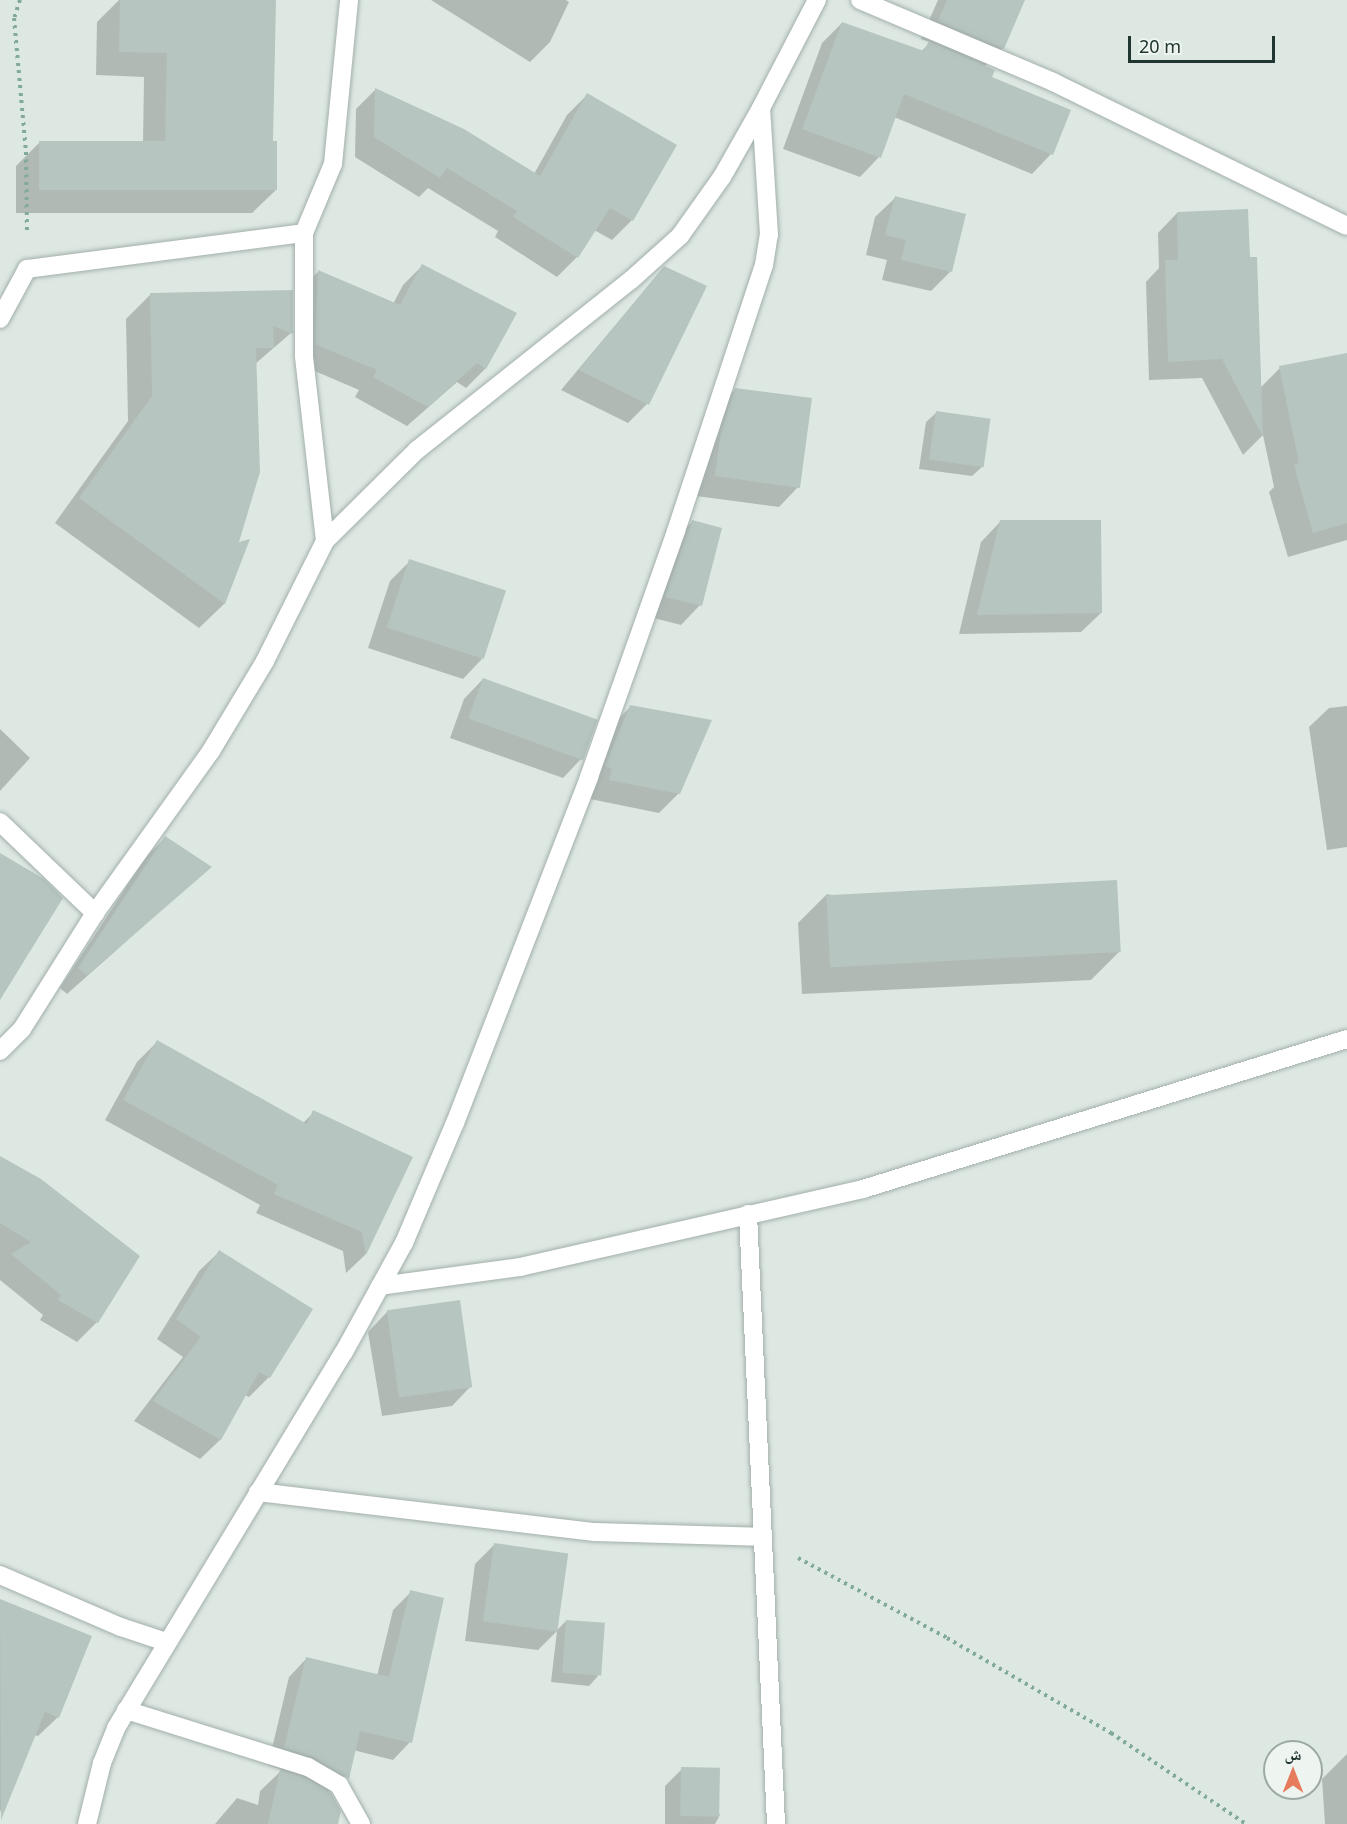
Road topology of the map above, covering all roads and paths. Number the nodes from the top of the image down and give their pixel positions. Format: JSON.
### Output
{"nodes":[{"id":1,"x":20,"y":0,"type":"edge"},
{"id":2,"x":349,"y":0,"type":"edge"},
{"id":3,"x":816,"y":0,"type":"edge"},
{"id":4,"x":860,"y":0,"type":"edge"},
{"id":5,"x":761,"y":108,"type":"junction"},
{"id":6,"x":1347,"y":226,"type":"edge"},
{"id":7,"x":304,"y":233,"type":"junction"},
{"id":8,"x":27,"y":269,"type":"junction"},
{"id":9,"x":0,"y":319,"type":"edge"},
{"id":10,"x":325,"y":541,"type":"junction"},
{"id":11,"x":0,"y":822,"type":"edge"},
{"id":12,"x":95,"y":913,"type":"junction"},
{"id":13,"x":1347,"y":1040,"type":"edge"},
{"id":14,"x":0,"y":1051,"type":"edge"},
{"id":15,"x":747,"y":1214,"type":"junction"},
{"id":16,"x":380,"y":1286,"type":"junction"},
{"id":17,"x":258,"y":1492,"type":"junction"},
{"id":18,"x":760,"y":1537,"type":"junction"},
{"id":19,"x":0,"y":1575,"type":"edge"},
{"id":20,"x":166,"y":1642,"type":"junction"},
{"id":21,"x":126,"y":1710,"type":"junction"},
{"id":22,"x":87,"y":1824,"type":"edge"},
{"id":23,"x":361,"y":1824,"type":"edge"},
{"id":24,"x":777,"y":1824,"type":"edge"},
{"id":25,"x":1246,"y":1824,"type":"edge"}],
"edges":[{"from":1,"to":8,"type":"path"},
{"from":2,"to":7,"type":"street"},
{"from":3,"to":5,"type":"street"},
{"from":4,"to":6,"type":"street"},
{"from":5,"to":10,"type":"street"},
{"from":5,"to":16,"type":"street"},
{"from":7,"to":8,"type":"street"},
{"from":7,"to":10,"type":"street"},
{"from":8,"to":9,"type":"street"},
{"from":10,"to":12,"type":"street"},
{"from":11,"to":12,"type":"street"},
{"from":12,"to":14,"type":"street"},
{"from":13,"to":15,"type":"street"},
{"from":15,"to":16,"type":"street"},
{"from":15,"to":18,"type":"street"},
{"from":16,"to":17,"type":"street"},
{"from":17,"to":18,"type":"street"},
{"from":17,"to":20,"type":"street"},
{"from":18,"to":24,"type":"street"},
{"from":18,"to":25,"type":"path"},
{"from":19,"to":20,"type":"street"},
{"from":20,"to":21,"type":"street"},
{"from":21,"to":22,"type":"street"},
{"from":21,"to":23,"type":"street"}]}
